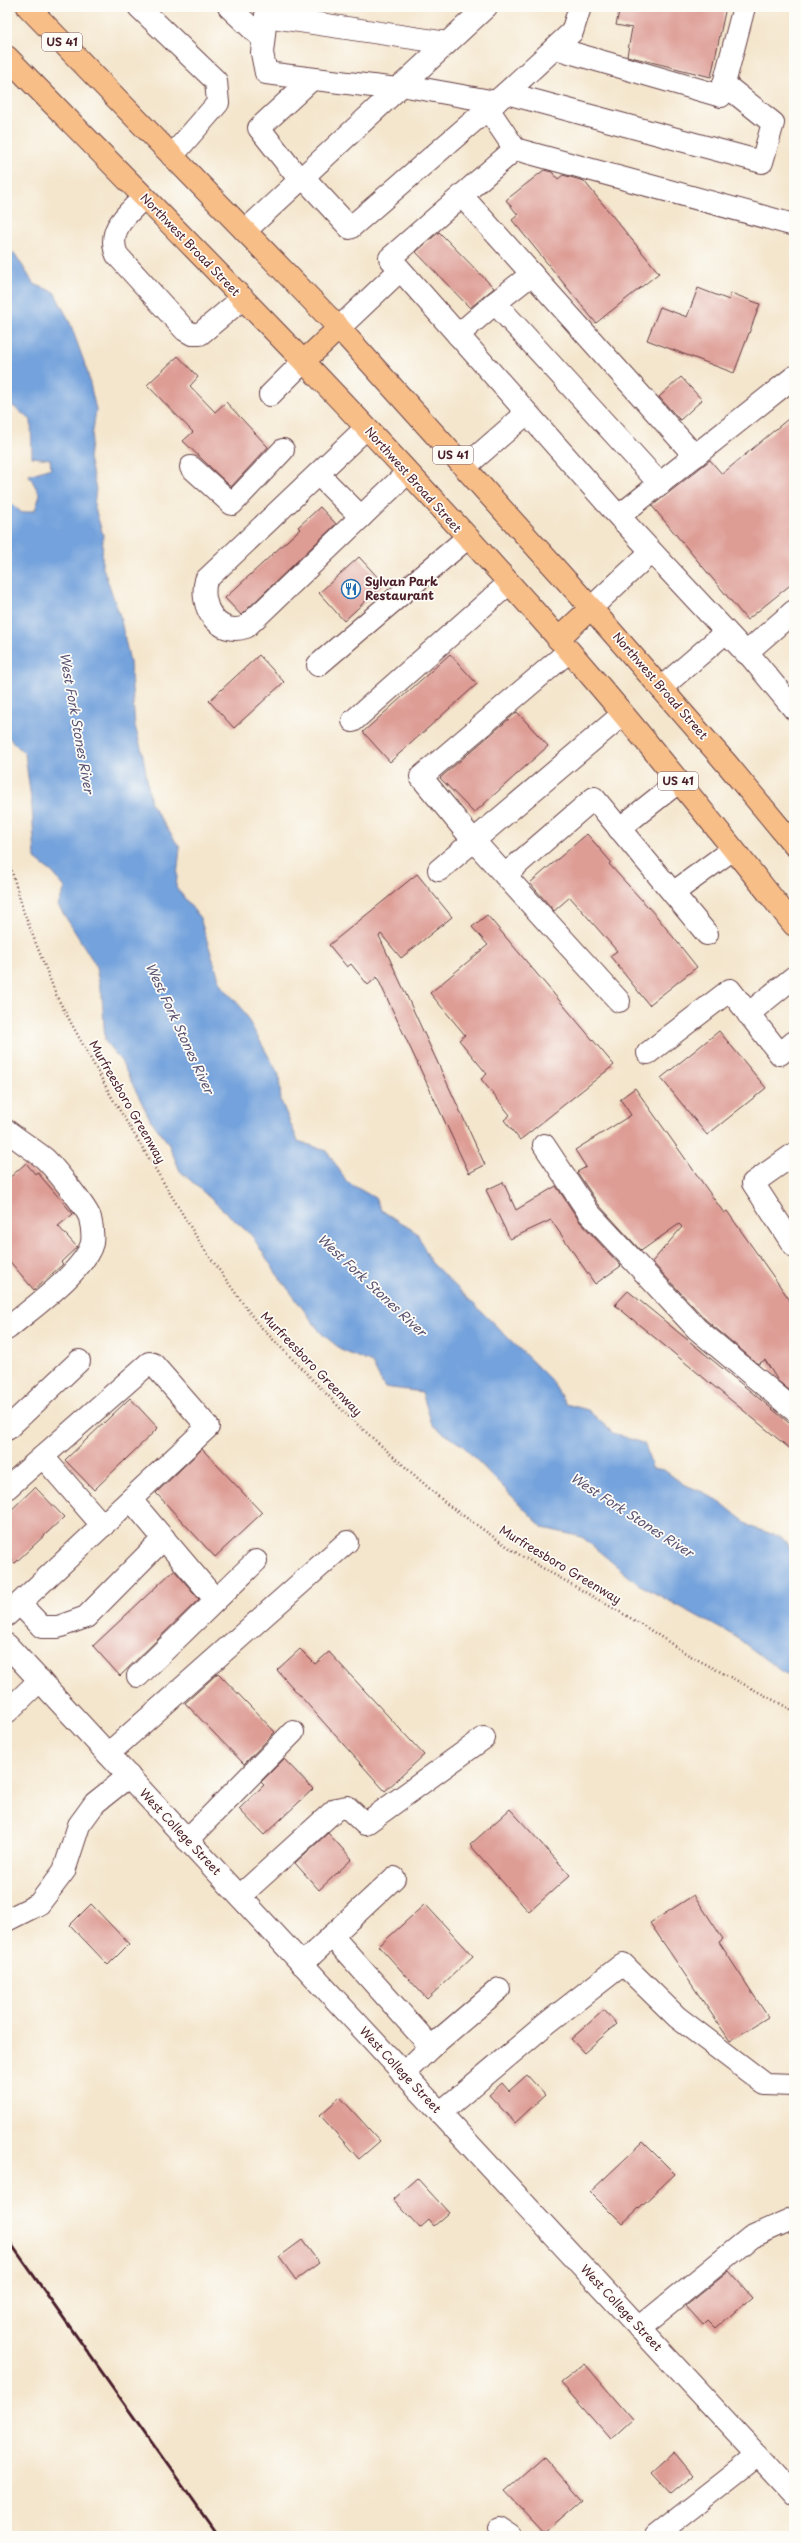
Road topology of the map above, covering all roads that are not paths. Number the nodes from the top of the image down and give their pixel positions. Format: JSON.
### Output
{"nodes":[{"id":1,"x":28,"y":7,"type":"edge"},
{"id":2,"x":139,"y":7,"type":"edge"},
{"id":3,"x":229,"y":7,"type":"edge"},
{"id":4,"x":486,"y":7,"type":"edge"},
{"id":5,"x":580,"y":7,"type":"edge"},
{"id":6,"x":744,"y":7,"type":"edge"},
{"id":7,"x":267,"y":12,"type":"edge"},
{"id":8,"x":263,"y":39,"type":"junction"},
{"id":9,"x":447,"y":43,"type":"junction"},
{"id":10,"x":555,"y":48,"type":"junction"},
{"id":11,"x":7,"y":57,"type":"edge"},
{"id":12,"x":312,"y":79,"type":"junction"},
{"id":13,"x":724,"y":84,"type":"junction"},
{"id":14,"x":399,"y":87,"type":"junction"},
{"id":15,"x":497,"y":101,"type":"junction"},
{"id":16,"x":514,"y":149,"type":"junction"},
{"id":17,"x":172,"y":156,"type":"junction"},
{"id":18,"x":302,"y":178,"type":"junction"},
{"id":19,"x":462,"y":196,"type":"junction"},
{"id":20,"x":144,"y":198,"type":"junction"},
{"id":21,"x":794,"y":225,"type":"edge"},
{"id":22,"x":245,"y":231,"type":"junction"},
{"id":23,"x":400,"y":270,"type":"junction"},
{"id":24,"x":532,"y":274,"type":"junction"},
{"id":25,"x":243,"y":298,"type":"junction"},
{"id":26,"x":496,"y":303,"type":"junction"},
{"id":27,"x":340,"y":328,"type":"junction"},
{"id":28,"x":458,"y":335,"type":"junction"},
{"id":29,"x":304,"y":361,"type":"junction"},
{"id":30,"x":794,"y":377,"type":"edge"},
{"id":31,"x":270,"y":395,"type":"dead end"},
{"id":32,"x":527,"y":413,"type":"junction"},
{"id":33,"x":366,"y":428,"type":"junction"},
{"id":34,"x":283,"y":450,"type":"dead end"},
{"id":35,"x":695,"y":456,"type":"junction"},
{"id":36,"x":191,"y":467,"type":"dead end"},
{"id":37,"x":464,"y":467,"type":"junction"},
{"id":38,"x":407,"y":473,"type":"junction"},
{"id":39,"x":318,"y":474,"type":"junction"},
{"id":40,"x":660,"y":484,"type":"junction"},
{"id":41,"x":619,"y":516,"type":"junction"},
{"id":42,"x":361,"y":517,"type":"junction"},
{"id":43,"x":467,"y":538,"type":"junction"},
{"id":44,"x":651,"y":552,"type":"junction"},
{"id":45,"x":508,"y":584,"type":"junction"},
{"id":46,"x":591,"y":608,"type":"junction"},
{"id":47,"x":793,"y":614,"type":"edge"},
{"id":48,"x":726,"y":632,"type":"junction"},
{"id":49,"x":564,"y":645,"type":"junction"},
{"id":50,"x":747,"y":652,"type":"junction"},
{"id":51,"x":318,"y":665,"type":"dead end"},
{"id":52,"x":661,"y":688,"type":"junction"},
{"id":53,"x":794,"y":709,"type":"edge"},
{"id":54,"x":622,"y":714,"type":"junction"},
{"id":55,"x":353,"y":721,"type":"dead end"},
{"id":56,"x":678,"y":782,"type":"junction"},
{"id":57,"x":620,"y":829,"type":"junction"},
{"id":58,"x":469,"y":836,"type":"junction"},
{"id":59,"x":794,"y":845,"type":"edge"},
{"id":60,"x":733,"y":849,"type":"junction"},
{"id":61,"x":439,"y":870,"type":"dead end"},
{"id":62,"x":505,"y":875,"type":"junction"},
{"id":63,"x":673,"y":893,"type":"junction"},
{"id":64,"x":794,"y":925,"type":"edge"},
{"id":65,"x":707,"y":934,"type":"dead end"},
{"id":66,"x":794,"y":977,"type":"edge"},
{"id":67,"x":619,"y":1001,"type":"dead end"},
{"id":68,"x":748,"y":1014,"type":"junction"},
{"id":69,"x":794,"y":1042,"type":"edge"},
{"id":70,"x":648,"y":1053,"type":"dead end"},
{"id":71,"x":7,"y":1131,"type":"edge"},
{"id":72,"x":544,"y":1145,"type":"dead end"},
{"id":73,"x":794,"y":1154,"type":"edge"},
{"id":74,"x":794,"y":1246,"type":"edge"},
{"id":75,"x":7,"y":1329,"type":"edge"},
{"id":76,"x":79,"y":1361,"type":"dead end"},
{"id":77,"x":794,"y":1410,"type":"edge"},
{"id":78,"x":7,"y":1429,"type":"edge"},
{"id":79,"x":43,"y":1457,"type":"junction"},
{"id":80,"x":7,"y":1488,"type":"edge"},
{"id":81,"x":131,"y":1500,"type":"junction"},
{"id":82,"x":103,"y":1526,"type":"junction"},
{"id":83,"x":164,"y":1538,"type":"junction"},
{"id":84,"x":347,"y":1542,"type":"dead end"},
{"id":85,"x":256,"y":1561,"type":"dead end"},
{"id":86,"x":215,"y":1599,"type":"junction"},
{"id":87,"x":14,"y":1609,"type":"edge"},
{"id":88,"x":7,"y":1645,"type":"edge"},
{"id":89,"x":138,"y":1676,"type":"dead end"},
{"id":90,"x":40,"y":1680,"type":"junction"},
{"id":91,"x":7,"y":1712,"type":"edge"},
{"id":92,"x":293,"y":1732,"type":"dead end"},
{"id":93,"x":484,"y":1738,"type":"dead end"},
{"id":94,"x":108,"y":1754,"type":"junction"},
{"id":95,"x":128,"y":1776,"type":"junction"},
{"id":96,"x":187,"y":1840,"type":"junction"},
{"id":97,"x":394,"y":1878,"type":"dead end"},
{"id":98,"x":240,"y":1896,"type":"junction"},
{"id":99,"x":7,"y":1920,"type":"edge"},
{"id":100,"x":332,"y":1936,"type":"junction"},
{"id":101,"x":302,"y":1964,"type":"junction"},
{"id":102,"x":499,"y":1989,"type":"dead end"},
{"id":103,"x":431,"y":2047,"type":"junction"},
{"id":104,"x":404,"y":2074,"type":"junction"},
{"id":105,"x":794,"y":2085,"type":"edge"},
{"id":106,"x":440,"y":2113,"type":"junction"},
{"id":107,"x":794,"y":2218,"type":"edge"},
{"id":108,"x":639,"y":2328,"type":"junction"},
{"id":109,"x":758,"y":2456,"type":"junction"},
{"id":110,"x":794,"y":2495,"type":"edge"},
{"id":111,"x":656,"y":2536,"type":"edge"}],
"edges":[{"from":1,"to":17,"type":"main road","name":"Northwest Broad Street","number":"US 41"},
{"from":2,"to":17,"type":"street"},
{"from":3,"to":8,"type":"street"},
{"from":4,"to":9,"type":"street"},
{"from":5,"to":10,"type":"street"},
{"from":6,"to":13,"type":"street"},
{"from":7,"to":8,"type":"street"},
{"from":7,"to":9,"type":"street"},
{"from":8,"to":12,"type":"street"},
{"from":9,"to":14,"type":"street"},
{"from":10,"to":13,"type":"street"},
{"from":10,"to":15,"type":"street"},
{"from":11,"to":20,"type":"main road","name":"Northwest Broad Street","number":"US 41"},
{"from":12,"to":14,"type":"street"},
{"from":12,"to":18,"type":"street"},
{"from":13,"to":15,"type":"street"},
{"from":14,"to":15,"type":"street"},
{"from":14,"to":18,"type":"street"},
{"from":15,"to":16,"type":"street"},
{"from":15,"to":18,"type":"street"},
{"from":16,"to":19,"type":"street"},
{"from":16,"to":21,"type":"street"},
{"from":17,"to":22,"type":"main road","name":"Northwest Broad Street","number":"US 41"},
{"from":18,"to":22,"type":"street"},
{"from":19,"to":23,"type":"street"},
{"from":19,"to":24,"type":"street"},
{"from":20,"to":25,"type":"main road","name":"Northwest Broad Street","number":"US 41"},
{"from":20,"to":25,"type":"street"},
{"from":22,"to":27,"type":"main road","name":"Northwest Broad Street","number":"US 41"},
{"from":23,"to":27,"type":"street"},
{"from":23,"to":28,"type":"street"},
{"from":24,"to":26,"type":"street"},
{"from":24,"to":35,"type":"street"},
{"from":25,"to":29,"type":"main road","name":"Northwest Broad Street","number":"US 41"},
{"from":26,"to":28,"type":"street"},
{"from":26,"to":40,"type":"street"},
{"from":27,"to":29,"type":"main road"},
{"from":27,"to":37,"type":"main road","name":"Northwest Broad Street","number":"US 41"},
{"from":28,"to":32,"type":"street"},
{"from":29,"to":31,"type":"street"},
{"from":29,"to":33,"type":"main road","name":"Northwest Broad Street","number":"US 41"},
{"from":30,"to":35,"type":"street"},
{"from":32,"to":37,"type":"street"},
{"from":32,"to":41,"type":"street"},
{"from":33,"to":38,"type":"main road","name":"Northwest Broad Street","number":"US 41"},
{"from":33,"to":39,"type":"street"},
{"from":34,"to":36,"type":"street"},
{"from":35,"to":40,"type":"street"},
{"from":37,"to":46,"type":"main road","name":"Northwest Broad Street","number":"US 41"},
{"from":38,"to":42,"type":"street"},
{"from":38,"to":43,"type":"main road","name":"Northwest Broad Street","number":"US 41"},
{"from":39,"to":42,"type":"street"},
{"from":39,"to":42,"type":"street"},
{"from":40,"to":41,"type":"street"},
{"from":41,"to":44,"type":"street"},
{"from":43,"to":45,"type":"main road","name":"Northwest Broad Street","number":"US 41"},
{"from":43,"to":51,"type":"street"},
{"from":44,"to":46,"type":"street"},
{"from":44,"to":48,"type":"street"},
{"from":45,"to":49,"type":"main road","name":"Northwest Broad Street","number":"US 41"},
{"from":45,"to":55,"type":"street"},
{"from":46,"to":49,"type":"main road"},
{"from":46,"to":52,"type":"main road","name":"Northwest Broad Street","number":"US 41"},
{"from":47,"to":50,"type":"street"},
{"from":48,"to":50,"type":"street"},
{"from":48,"to":52,"type":"street"},
{"from":49,"to":54,"type":"main road","name":"Northwest Broad Street","number":"US 41"},
{"from":49,"to":58,"type":"street"},
{"from":50,"to":53,"type":"street"},
{"from":52,"to":59,"type":"main road","name":"Northwest Broad Street","number":"US 41"},
{"from":54,"to":56,"type":"main road","name":"Northwest Broad Street","number":"US 41"},
{"from":54,"to":58,"type":"street"},
{"from":56,"to":57,"type":"street"},
{"from":56,"to":60,"type":"main road","name":"Northwest Broad Street","number":"US 41"},
{"from":57,"to":62,"type":"street"},
{"from":57,"to":63,"type":"street"},
{"from":58,"to":61,"type":"street"},
{"from":58,"to":62,"type":"street"},
{"from":60,"to":63,"type":"street"},
{"from":60,"to":64,"type":"main road","name":"Northwest Broad Street","number":"US 41"},
{"from":62,"to":67,"type":"street"},
{"from":63,"to":65,"type":"street"},
{"from":66,"to":68,"type":"street"},
{"from":68,"to":69,"type":"street"},
{"from":68,"to":70,"type":"street"},
{"from":71,"to":75,"type":"street"},
{"from":72,"to":77,"type":"street"},
{"from":73,"to":74,"type":"street"},
{"from":76,"to":78,"type":"street"},
{"from":79,"to":80,"type":"street"},
{"from":79,"to":81,"type":"street"},
{"from":79,"to":82,"type":"street"},
{"from":81,"to":82,"type":"street"},
{"from":81,"to":83,"type":"street"},
{"from":82,"to":87,"type":"street"},
{"from":83,"to":86,"type":"street"},
{"from":83,"to":87,"type":"street"},
{"from":84,"to":94,"type":"street"},
{"from":85,"to":86,"type":"street"},
{"from":86,"to":89,"type":"street"},
{"from":88,"to":90,"type":"street","name":"West College Street"},
{"from":90,"to":91,"type":"street"},
{"from":90,"to":94,"type":"street","name":"West College Street"},
{"from":92,"to":96,"type":"street"},
{"from":93,"to":98,"type":"street"},
{"from":94,"to":95,"type":"street","name":"West College Street"},
{"from":95,"to":96,"type":"street","name":"West College Street"},
{"from":95,"to":99,"type":"street"},
{"from":96,"to":98,"type":"street","name":"West College Street"},
{"from":97,"to":100,"type":"street"},
{"from":98,"to":101,"type":"street","name":"West College Street"},
{"from":100,"to":101,"type":"street"},
{"from":100,"to":103,"type":"street"},
{"from":101,"to":104,"type":"street","name":"West College Street"},
{"from":102,"to":103,"type":"street"},
{"from":103,"to":104,"type":"street"},
{"from":104,"to":106,"type":"street","name":"West College Street"},
{"from":105,"to":106,"type":"street"},
{"from":106,"to":108,"type":"street","name":"West College Street"},
{"from":107,"to":108,"type":"street"},
{"from":108,"to":109,"type":"street","name":"West College Street"},
{"from":109,"to":110,"type":"street","name":"West College Street"},
{"from":109,"to":111,"type":"street"}]}
